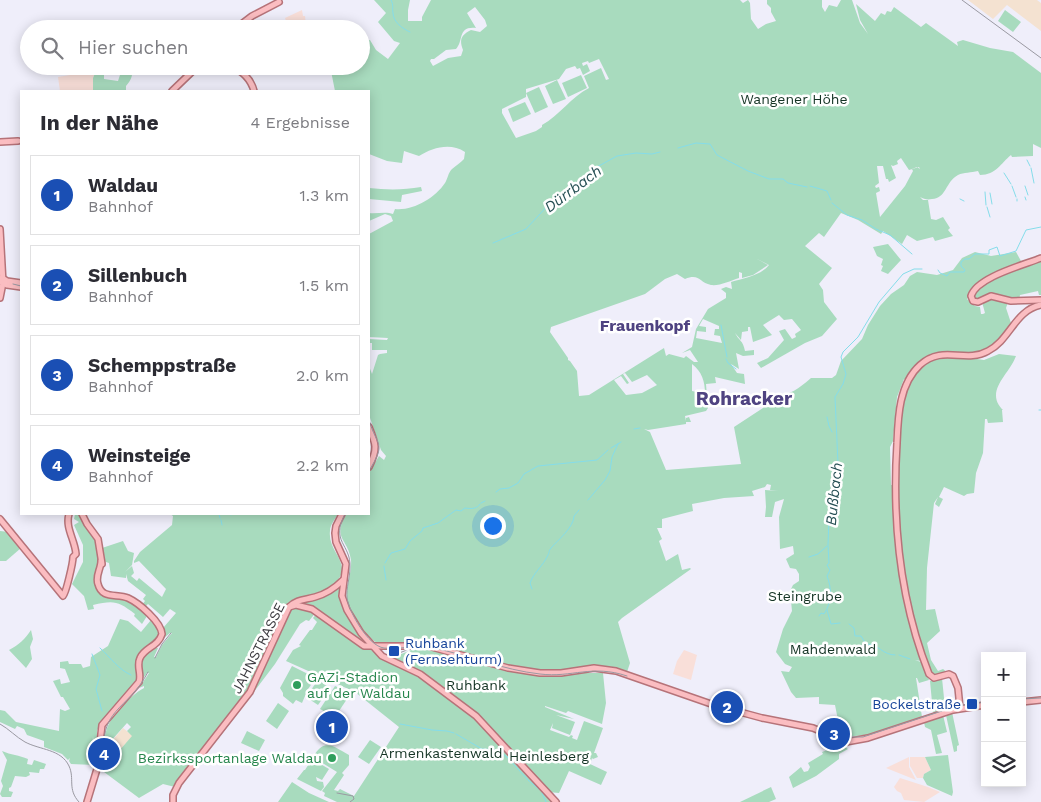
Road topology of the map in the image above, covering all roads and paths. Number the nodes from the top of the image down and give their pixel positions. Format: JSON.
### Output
{"nodes":[{"id":1,"x":280,"y":1,"type":"edge"},
{"id":2,"x":247,"y":20,"type":"edge"},
{"id":3,"x":251,"y":20,"type":"edge"},
{"id":4,"x":184,"y":75,"type":"edge"},
{"id":5,"x":188,"y":75,"type":"edge"},
{"id":6,"x":243,"y":75,"type":"edge"},
{"id":7,"x":178,"y":84,"type":"junction"},
{"id":8,"x":173,"y":90,"type":"edge"},
{"id":9,"x":254,"y":90,"type":"edge"},
{"id":10,"x":0,"y":141,"type":"edge"},
{"id":11,"x":18,"y":141,"type":"dead end"},
{"id":12,"x":0,"y":229,"type":"edge"},
{"id":13,"x":1041,"y":258,"type":"edge"},
{"id":14,"x":1,"y":271,"type":"edge"},
{"id":15,"x":1,"y":283,"type":"edge"},
{"id":16,"x":12,"y":283,"type":"junction"},
{"id":17,"x":20,"y":283,"type":"edge"},
{"id":18,"x":20,"y":287,"type":"edge"},
{"id":19,"x":0,"y":298,"type":"edge"},
{"id":20,"x":1041,"y":300,"type":"edge"},
{"id":21,"x":1041,"y":305,"type":"edge"},
{"id":22,"x":370,"y":430,"type":"edge"},
{"id":23,"x":370,"y":436,"type":"edge"},
{"id":24,"x":370,"y":462,"type":"edge"},
{"id":25,"x":370,"y":463,"type":"edge"},
{"id":26,"x":69,"y":515,"type":"edge"},
{"id":27,"x":82,"y":515,"type":"edge"},
{"id":28,"x":340,"y":515,"type":"edge"},
{"id":29,"x":341,"y":515,"type":"edge"},
{"id":30,"x":0,"y":519,"type":"edge"},
{"id":31,"x":344,"y":570,"type":"junction"},
{"id":32,"x":343,"y":579,"type":"junction"},
{"id":33,"x":338,"y":588,"type":"junction"},
{"id":34,"x":324,"y":594,"type":"junction"},
{"id":35,"x":301,"y":603,"type":"junction"},
{"id":36,"x":285,"y":613,"type":"junction"},
{"id":37,"x":371,"y":646,"type":"junction"},
{"id":38,"x":379,"y":646,"type":"junction"},
{"id":39,"x":379,"y":653,"type":"junction"},
{"id":40,"x":386,"y":660,"type":"junction"},
{"id":41,"x":1041,"y":700,"type":"edge"},
{"id":42,"x":1026,"y":702,"type":"edge"},
{"id":43,"x":981,"y":705,"type":"edge"},
{"id":44,"x":957,"y":707,"type":"junction"},
{"id":45,"x":87,"y":802,"type":"edge"},
{"id":46,"x":172,"y":802,"type":"edge"},
{"id":47,"x":556,"y":802,"type":"edge"}],
"edges":[{"from":1,"to":2,"type":"main road"},
{"from":1,"to":3,"type":"main road"},
{"from":4,"to":7,"type":"main road"},
{"from":5,"to":7,"type":"main road"},
{"from":6,"to":9,"type":"main road"},
{"from":7,"to":8,"type":"main road"},
{"from":10,"to":11,"type":"main road"},
{"from":12,"to":14,"type":"main road"},
{"from":13,"to":20,"type":"main road"},
{"from":14,"to":15,"type":"main road"},
{"from":15,"to":16,"type":"main road"},
{"from":15,"to":19,"type":"main road"},
{"from":16,"to":17,"type":"main road"},
{"from":16,"to":18,"type":"main road"},
{"from":21,"to":44,"type":"main road"},
{"from":22,"to":25,"type":"main road"},
{"from":23,"to":24,"type":"main road"},
{"from":26,"to":30,"type":"main road"},
{"from":27,"to":45,"type":"main road"},
{"from":28,"to":31,"type":"main road"},
{"from":29,"to":32,"type":"main road"},
{"from":31,"to":32,"type":"main road"},
{"from":31,"to":34,"type":"main road"},
{"from":32,"to":33,"type":"main road"},
{"from":32,"to":37,"type":"main road"},
{"from":33,"to":34,"type":"main road","name":"JAHNSTRASSE"},
{"from":33,"to":37,"type":"main road"},
{"from":34,"to":35,"type":"main road","name":"JAHNSTRASSE"},
{"from":35,"to":36,"type":"main road"},
{"from":35,"to":36,"type":"main road","name":"JAHNSTRASSE"},
{"from":35,"to":37,"type":"main road"},
{"from":36,"to":46,"type":"main road","name":"JAHNSTRASSE"},
{"from":37,"to":38,"type":"main road"},
{"from":37,"to":39,"type":"main road"},
{"from":37,"to":40,"type":"main road"},
{"from":38,"to":39,"type":"main road"},
{"from":38,"to":44,"type":"main road"},
{"from":39,"to":40,"type":"main road"},
{"from":40,"to":47,"type":"main road"},
{"from":41,"to":42,"type":"main road"},
{"from":43,"to":44,"type":"main road"}]}
